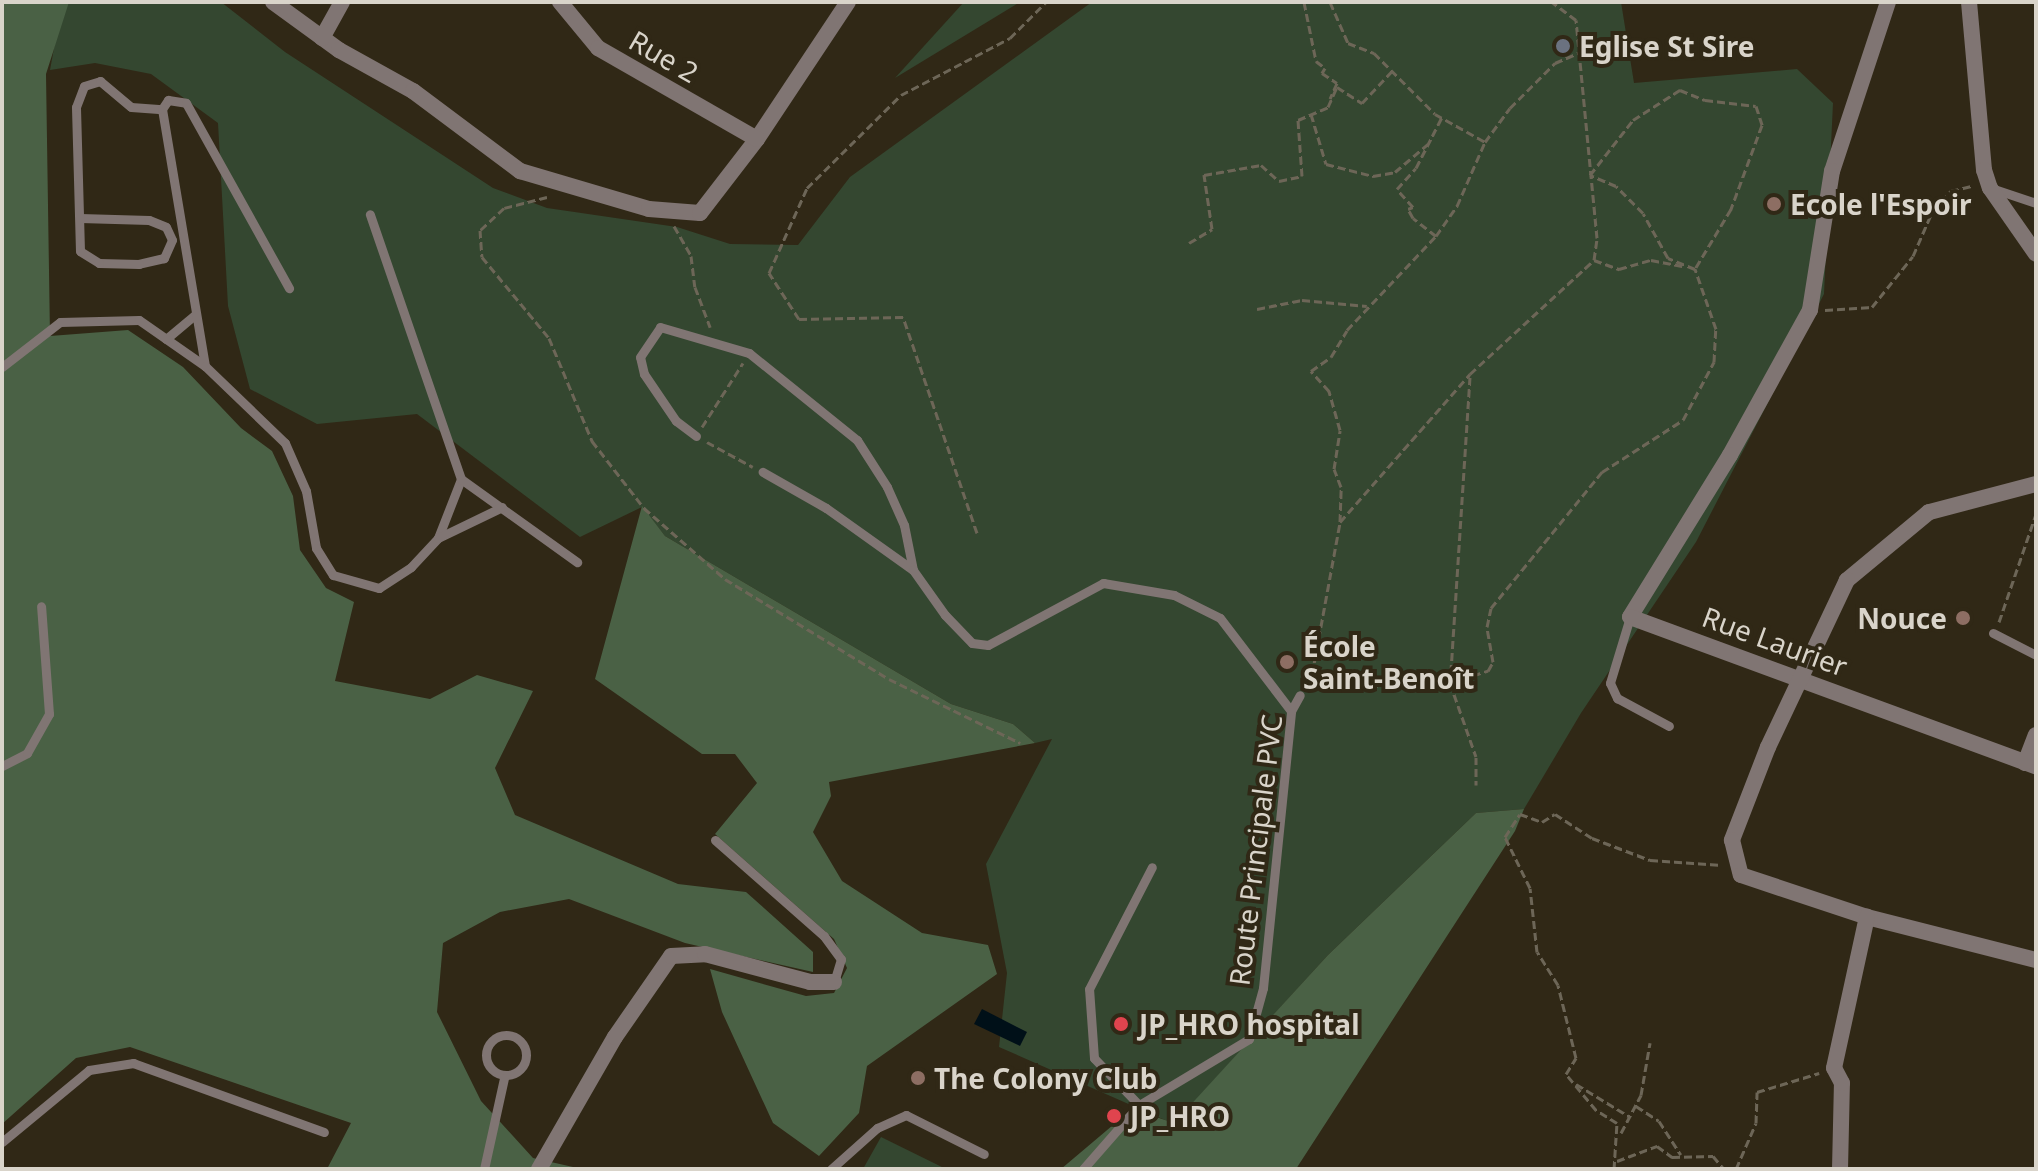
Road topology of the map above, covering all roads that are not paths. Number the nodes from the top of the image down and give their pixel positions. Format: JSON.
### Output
{"nodes":[{"id":1,"x":273,"y":2,"type":"edge"},
{"id":2,"x":342,"y":2,"type":"edge"},
{"id":3,"x":560,"y":2,"type":"edge"},
{"id":4,"x":848,"y":2,"type":"edge"},
{"id":5,"x":1888,"y":2,"type":"edge"},
{"id":6,"x":1969,"y":2,"type":"edge"},
{"id":7,"x":322,"y":38,"type":"junction"},
{"id":8,"x":162,"y":109,"type":"junction"},
{"id":9,"x":757,"y":139,"type":"junction"},
{"id":10,"x":1990,"y":188,"type":"junction"},
{"id":11,"x":2036,"y":203,"type":"edge"},
{"id":12,"x":370,"y":214,"type":"dead end"},
{"id":13,"x":80,"y":218,"type":"junction"},
{"id":14,"x":2036,"y":254,"type":"edge"},
{"id":15,"x":289,"y":288,"type":"dead end"},
{"id":16,"x":195,"y":315,"type":"junction"},
{"id":17,"x":166,"y":339,"type":"junction"},
{"id":18,"x":205,"y":366,"type":"junction"},
{"id":19,"x":2,"y":367,"type":"edge"},
{"id":20,"x":696,"y":436,"type":"road end"},
{"id":21,"x":763,"y":472,"type":"road end"},
{"id":22,"x":461,"y":479,"type":"junction"},
{"id":23,"x":2036,"y":484,"type":"edge"},
{"id":24,"x":502,"y":507,"type":"junction"},
{"id":25,"x":438,"y":538,"type":"junction"},
{"id":26,"x":577,"y":562,"type":"dead end"},
{"id":27,"x":913,"y":570,"type":"junction"},
{"id":28,"x":41,"y":606,"type":"dead end"},
{"id":29,"x":1630,"y":617,"type":"junction"},
{"id":30,"x":1993,"y":633,"type":"road end"},
{"id":31,"x":2036,"y":655,"type":"edge"},
{"id":32,"x":1801,"y":677,"type":"junction"},
{"id":33,"x":1300,"y":695,"type":"road end"},
{"id":34,"x":1291,"y":711,"type":"junction"},
{"id":35,"x":1669,"y":726,"type":"dead end"},
{"id":36,"x":2036,"y":735,"type":"edge"},
{"id":37,"x":2030,"y":764,"type":"edge"},
{"id":38,"x":2,"y":766,"type":"edge"},
{"id":39,"x":715,"y":840,"type":"dead end"},
{"id":40,"x":1152,"y":867,"type":"dead end"},
{"id":41,"x":1867,"y":917,"type":"junction"},
{"id":42,"x":2036,"y":960,"type":"edge"},
{"id":43,"x":834,"y":982,"type":"joint"},
{"id":44,"x":504,"y":1078,"type":"junction"},
{"id":45,"x":1139,"y":1105,"type":"junction"},
{"id":46,"x":324,"y":1132,"type":"dead end"},
{"id":47,"x":2,"y":1142,"type":"edge"},
{"id":48,"x":984,"y":1154,"type":"dead end"},
{"id":49,"x":484,"y":1169,"type":"edge"},
{"id":50,"x":539,"y":1169,"type":"edge"},
{"id":51,"x":831,"y":1169,"type":"edge"},
{"id":52,"x":1083,"y":1169,"type":"edge"},
{"id":53,"x":1840,"y":1169,"type":"edge"}],
"edges":[{"from":1,"to":7,"type":"street"},
{"from":2,"to":7,"type":"street"},
{"from":3,"to":9,"type":"street","name":"Rue 2"},
{"from":4,"to":9,"type":"street"},
{"from":5,"to":29,"type":"street"},
{"from":6,"to":10,"type":"street"},
{"from":7,"to":9,"type":"street"},
{"from":8,"to":13,"type":"lane"},
{"from":8,"to":15,"type":"lane"},
{"from":8,"to":16,"type":"lane"},
{"from":10,"to":11,"type":"lane"},
{"from":10,"to":14,"type":"street"},
{"from":12,"to":22,"type":"lane"},
{"from":13,"to":13,"type":"lane"},
{"from":16,"to":17,"type":"lane"},
{"from":16,"to":18,"type":"lane"},
{"from":17,"to":18,"type":"lane"},
{"from":17,"to":19,"type":"lane"},
{"from":18,"to":25,"type":"lane"},
{"from":20,"to":27,"type":"lane"},
{"from":21,"to":27,"type":"lane"},
{"from":22,"to":24,"type":"lane"},
{"from":22,"to":25,"type":"lane"},
{"from":23,"to":32,"type":"street"},
{"from":24,"to":25,"type":"lane"},
{"from":24,"to":26,"type":"lane"},
{"from":27,"to":34,"type":"lane"},
{"from":28,"to":38,"type":"lane"},
{"from":29,"to":32,"type":"street","name":"Rue Laurier"},
{"from":29,"to":35,"type":"lane"},
{"from":30,"to":31,"type":"lane"},
{"from":32,"to":37,"type":"street","name":"Rue Laurier"},
{"from":32,"to":41,"type":"street"},
{"from":33,"to":34,"type":"lane","name":"Route Principale PVC"},
{"from":34,"to":45,"type":"lane","name":"Route Principale PVC"},
{"from":36,"to":37,"type":"street"},
{"from":39,"to":43,"type":"lane"},
{"from":40,"to":45,"type":"lane"},
{"from":41,"to":42,"type":"street"},
{"from":41,"to":53,"type":"street"},
{"from":43,"to":50,"type":"street"},
{"from":44,"to":44,"type":"lane"},
{"from":44,"to":49,"type":"lane"},
{"from":45,"to":52,"type":"lane","name":"Route Principale PVC"},
{"from":46,"to":47,"type":"lane"},
{"from":48,"to":51,"type":"lane"}]}
